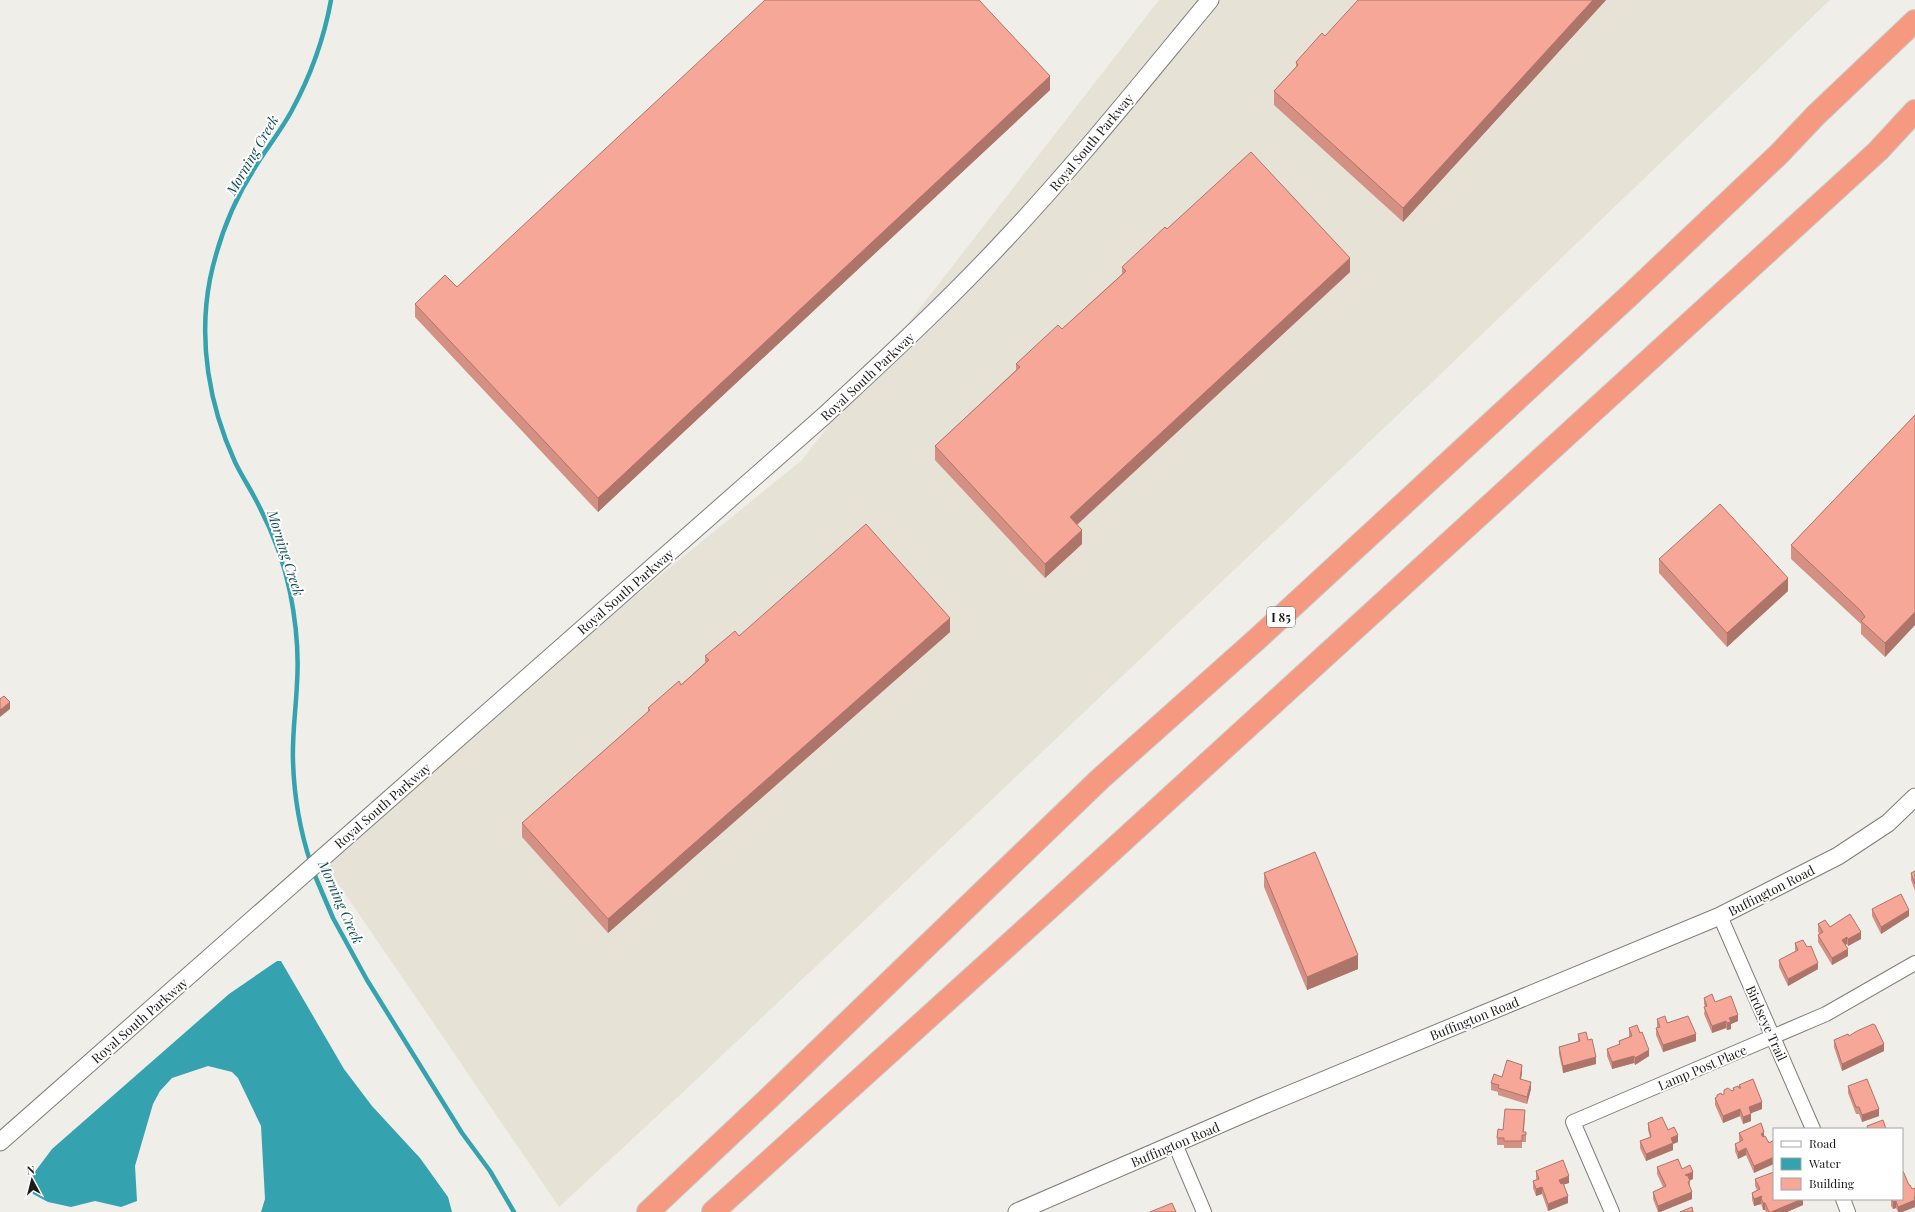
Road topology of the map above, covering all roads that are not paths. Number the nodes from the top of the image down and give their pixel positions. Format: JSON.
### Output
{"nodes":[{"id":1,"x":1210,"y":0,"type":"edge"},
{"id":2,"x":1915,"y":21,"type":"edge"},
{"id":3,"x":1915,"y":112,"type":"edge"},
{"id":4,"x":1915,"y":797,"type":"edge"},
{"id":5,"x":1720,"y":916,"type":"junction"},
{"id":6,"x":1915,"y":963,"type":"edge"},
{"id":7,"x":1773,"y":1037,"type":"junction"},
{"id":8,"x":1813,"y":1128,"type":"edge"},
{"id":9,"x":0,"y":1142,"type":"edge"},
{"id":10,"x":1175,"y":1144,"type":"junction"},
{"id":11,"x":1843,"y":1200,"type":"edge"},
{"id":12,"x":648,"y":1212,"type":"edge"},
{"id":13,"x":712,"y":1212,"type":"edge"},
{"id":14,"x":1017,"y":1212,"type":"edge"},
{"id":15,"x":1204,"y":1212,"type":"edge"},
{"id":16,"x":1612,"y":1212,"type":"edge"},
{"id":17,"x":1848,"y":1212,"type":"edge"}],
"edges":[{"from":1,"to":9,"type":"street","name":"Royal South Parkway"},
{"from":2,"to":12,"type":"highway","number":"I 85"},
{"from":3,"to":13,"type":"highway"},
{"from":4,"to":5,"type":"street","name":"Buffington Road"},
{"from":5,"to":7,"type":"street","name":"Birdseye Trail"},
{"from":5,"to":10,"type":"street","name":"Buffington Road"},
{"from":6,"to":7,"type":"street","name":"Lamp Post Place"},
{"from":7,"to":8,"type":"street","name":"Birdseye Trail"},
{"from":7,"to":16,"type":"street","name":"Lamp Post Place"},
{"from":10,"to":14,"type":"street","name":"Buffington Road"},
{"from":10,"to":15,"type":"street"},
{"from":11,"to":17,"type":"street"}]}
